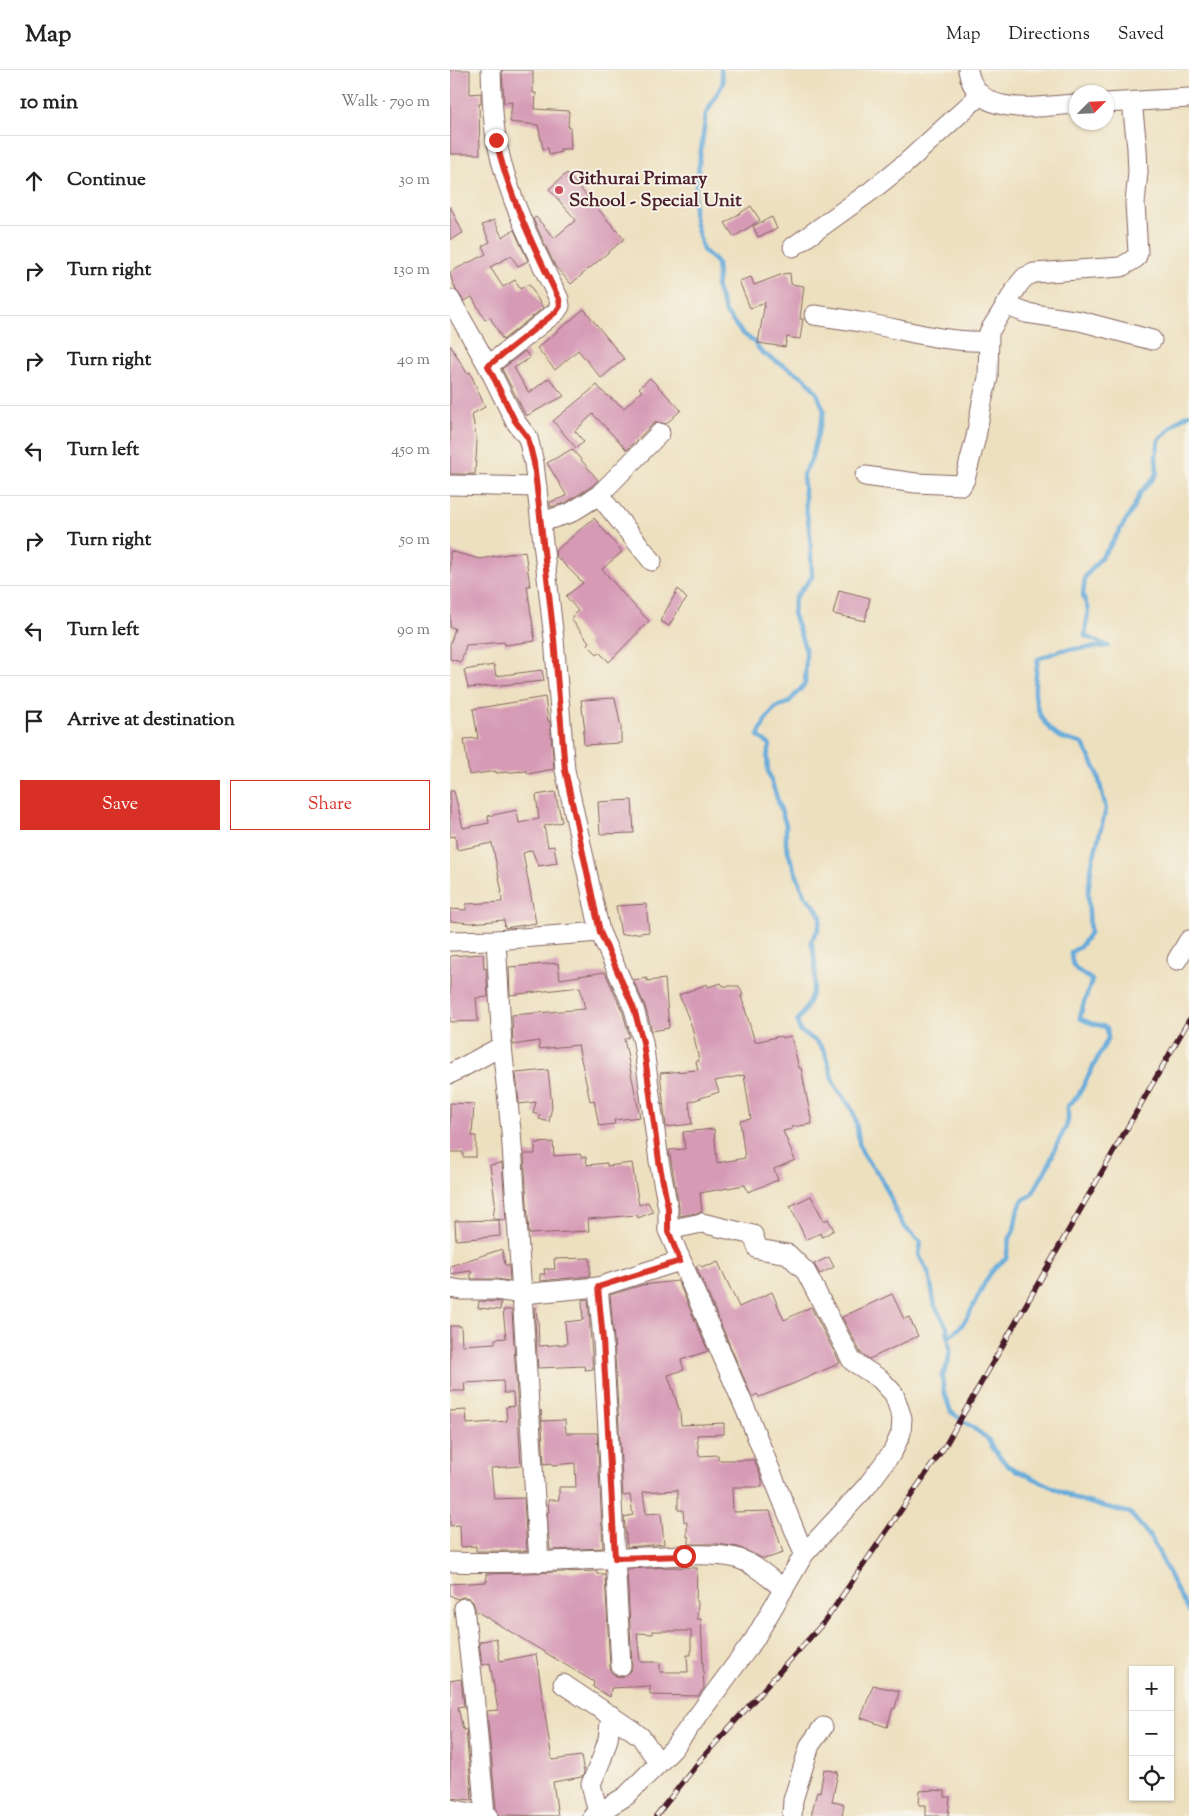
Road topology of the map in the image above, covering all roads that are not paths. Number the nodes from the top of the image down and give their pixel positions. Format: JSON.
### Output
{"nodes":[{"id":1,"x":491,"y":70,"type":"edge"},
{"id":2,"x":968,"y":70,"type":"edge"},
{"id":3,"x":980,"y":95,"type":"junction"},
{"id":4,"x":1189,"y":98,"type":"edge"},
{"id":5,"x":1132,"y":102,"type":"junction"},
{"id":6,"x":1114,"y":103,"type":"edge"},
{"id":7,"x":1069,"y":104,"type":"edge"},
{"id":8,"x":793,"y":247,"type":"dead end"},
{"id":9,"x":450,"y":299,"type":"edge"},
{"id":10,"x":1005,"y":305,"type":"junction"},
{"id":11,"x":814,"y":315,"type":"dead end"},
{"id":12,"x":1152,"y":340,"type":"dead end"},
{"id":13,"x":988,"y":341,"type":"junction"},
{"id":14,"x":488,"y":366,"type":"junction"},
{"id":15,"x":660,"y":433,"type":"dead end"},
{"id":16,"x":865,"y":476,"type":"dead end"},
{"id":17,"x":450,"y":485,"type":"edge"},
{"id":18,"x":537,"y":486,"type":"junction"},
{"id":19,"x":599,"y":495,"type":"junction"},
{"id":20,"x":541,"y":522,"type":"junction"},
{"id":21,"x":652,"y":561,"type":"dead end"},
{"id":22,"x":600,"y":932,"type":"junction"},
{"id":23,"x":496,"y":940,"type":"junction"},
{"id":24,"x":1189,"y":940,"type":"edge"},
{"id":25,"x":450,"y":941,"type":"edge"},
{"id":26,"x":1177,"y":960,"type":"dead end"},
{"id":27,"x":502,"y":1046,"type":"junction"},
{"id":28,"x":450,"y":1074,"type":"edge"},
{"id":29,"x":668,"y":1230,"type":"junction"},
{"id":30,"x":680,"y":1261,"type":"junction"},
{"id":31,"x":598,"y":1287,"type":"junction"},
{"id":32,"x":450,"y":1288,"type":"edge"},
{"id":33,"x":522,"y":1294,"type":"junction"},
{"id":34,"x":804,"y":1554,"type":"junction"},
{"id":35,"x":615,"y":1558,"type":"junction"},
{"id":36,"x":450,"y":1562,"type":"edge"},
{"id":37,"x":539,"y":1562,"type":"junction"},
{"id":38,"x":784,"y":1589,"type":"junction"},
{"id":39,"x":464,"y":1608,"type":"dead end"},
{"id":40,"x":621,"y":1666,"type":"dead end"},
{"id":41,"x":563,"y":1684,"type":"dead end"},
{"id":42,"x":611,"y":1715,"type":"junction"},
{"id":43,"x":823,"y":1726,"type":"dead end"},
{"id":44,"x":659,"y":1764,"type":"junction"},
{"id":45,"x":450,"y":1808,"type":"edge"},
{"id":46,"x":595,"y":1815,"type":"edge"},
{"id":47,"x":487,"y":1816,"type":"edge"},
{"id":48,"x":792,"y":1816,"type":"edge"}],
"edges":[{"from":1,"to":14,"type":"street"},
{"from":2,"to":3,"type":"street"},
{"from":3,"to":7,"type":"street"},
{"from":3,"to":8,"type":"street"},
{"from":4,"to":5,"type":"street"},
{"from":5,"to":6,"type":"street"},
{"from":5,"to":10,"type":"street"},
{"from":9,"to":14,"type":"street"},
{"from":10,"to":12,"type":"street"},
{"from":10,"to":13,"type":"street"},
{"from":11,"to":13,"type":"street"},
{"from":13,"to":16,"type":"street"},
{"from":14,"to":18,"type":"street"},
{"from":15,"to":19,"type":"street"},
{"from":17,"to":18,"type":"street"},
{"from":18,"to":20,"type":"street"},
{"from":19,"to":20,"type":"street"},
{"from":19,"to":21,"type":"street"},
{"from":20,"to":22,"type":"street"},
{"from":22,"to":23,"type":"street"},
{"from":22,"to":29,"type":"street"},
{"from":23,"to":25,"type":"street"},
{"from":23,"to":27,"type":"street"},
{"from":24,"to":26,"type":"street"},
{"from":27,"to":28,"type":"street"},
{"from":27,"to":33,"type":"street"},
{"from":29,"to":30,"type":"street"},
{"from":29,"to":34,"type":"street"},
{"from":30,"to":31,"type":"street"},
{"from":30,"to":34,"type":"street"},
{"from":31,"to":33,"type":"street"},
{"from":31,"to":35,"type":"street"},
{"from":32,"to":33,"type":"street"},
{"from":33,"to":37,"type":"street"},
{"from":34,"to":38,"type":"street"},
{"from":35,"to":37,"type":"street"},
{"from":35,"to":38,"type":"street"},
{"from":35,"to":40,"type":"street"},
{"from":36,"to":37,"type":"street"},
{"from":38,"to":44,"type":"street"},
{"from":39,"to":47,"type":"street"},
{"from":41,"to":42,"type":"street"},
{"from":42,"to":44,"type":"street"},
{"from":42,"to":46,"type":"street"},
{"from":43,"to":48,"type":"street"},
{"from":44,"to":46,"type":"street"},
{"from":45,"to":47,"type":"street"}]}
